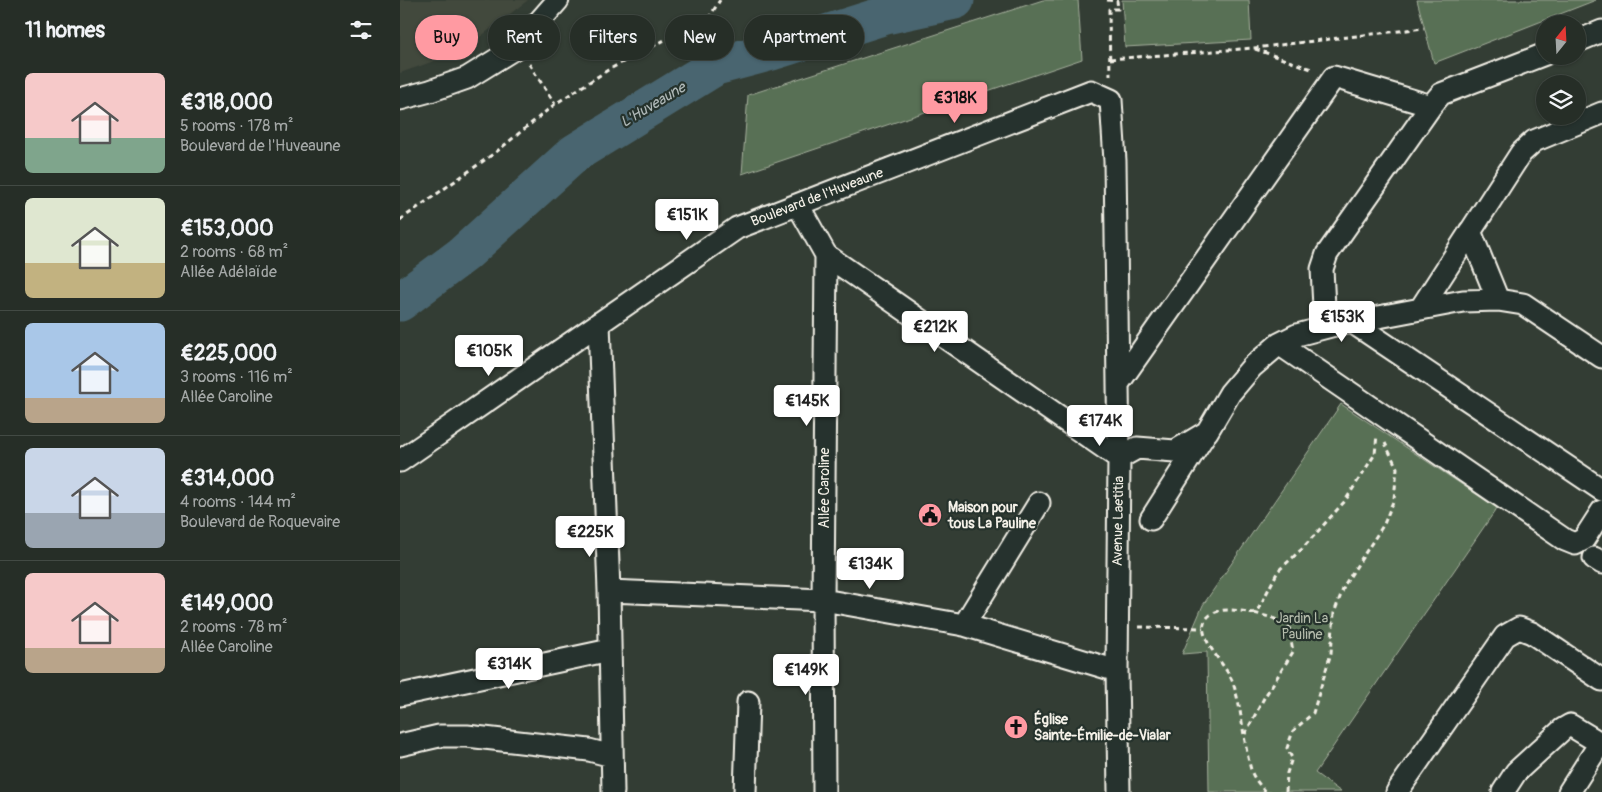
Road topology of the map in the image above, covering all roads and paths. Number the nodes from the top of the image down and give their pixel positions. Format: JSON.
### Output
{"nodes":[{"id":1,"x":558,"y":0,"type":"edge"},
{"id":2,"x":720,"y":0,"type":"edge"},
{"id":3,"x":1107,"y":0,"type":"edge"},
{"id":4,"x":545,"y":15,"type":"edge"},
{"id":5,"x":1424,"y":28,"type":"dead end"},
{"id":6,"x":1602,"y":31,"type":"edge"},
{"id":7,"x":1586,"y":38,"type":"edge"},
{"id":8,"x":1254,"y":48,"type":"junction"},
{"id":9,"x":1536,"y":57,"type":"edge"},
{"id":10,"x":495,"y":60,"type":"edge"},
{"id":11,"x":526,"y":60,"type":"edge"},
{"id":12,"x":1334,"y":77,"type":"junction"},
{"id":13,"x":400,"y":99,"type":"edge"},
{"id":14,"x":1111,"y":100,"type":"joint"},
{"id":15,"x":555,"y":104,"type":"junction"},
{"id":16,"x":1430,"y":106,"type":"junction"},
{"id":17,"x":1602,"y":113,"type":"edge"},
{"id":18,"x":798,"y":205,"type":"junction"},
{"id":19,"x":400,"y":220,"type":"edge"},
{"id":20,"x":1470,"y":231,"type":"junction"},
{"id":21,"x":826,"y":255,"type":"junction"},
{"id":22,"x":1498,"y":300,"type":"junction"},
{"id":23,"x":1421,"y":308,"type":"junction"},
{"id":24,"x":599,"y":322,"type":"junction"},
{"id":25,"x":1341,"y":324,"type":"junction"},
{"id":26,"x":1279,"y":344,"type":"junction"},
{"id":27,"x":1602,"y":357,"type":"edge"},
{"id":28,"x":1118,"y":384,"type":"junction"},
{"id":29,"x":1381,"y":422,"type":"junction"},
{"id":30,"x":1207,"y":432,"type":"junction"},
{"id":31,"x":1119,"y":458,"type":"junction"},
{"id":32,"x":400,"y":461,"type":"edge"},
{"id":33,"x":1602,"y":490,"type":"edge"},
{"id":34,"x":1039,"y":503,"type":"dead end"},
{"id":35,"x":1602,"y":511,"type":"edge"},
{"id":36,"x":1151,"y":519,"type":"dead end"},
{"id":37,"x":610,"y":591,"type":"junction"},
{"id":38,"x":823,"y":600,"type":"junction"},
{"id":39,"x":1253,"y":612,"type":"junction"},
{"id":40,"x":964,"y":625,"type":"junction"},
{"id":41,"x":1117,"y":627,"type":"junction"},
{"id":42,"x":1203,"y":628,"type":"junction"},
{"id":43,"x":610,"y":650,"type":"junction"},
{"id":44,"x":1116,"y":671,"type":"junction"},
{"id":45,"x":1602,"y":680,"type":"edge"},
{"id":46,"x":400,"y":695,"type":"edge"},
{"id":47,"x":748,"y":702,"type":"dead end"},
{"id":48,"x":1245,"y":735,"type":"junction"},
{"id":49,"x":400,"y":745,"type":"edge"},
{"id":50,"x":612,"y":756,"type":"junction"},
{"id":51,"x":613,"y":792,"type":"edge"},
{"id":52,"x":745,"y":792,"type":"edge"},
{"id":53,"x":824,"y":792,"type":"edge"},
{"id":54,"x":1119,"y":792,"type":"edge"},
{"id":55,"x":1265,"y":792,"type":"edge"},
{"id":56,"x":1286,"y":792,"type":"edge"},
{"id":57,"x":1397,"y":792,"type":"edge"},
{"id":58,"x":1503,"y":792,"type":"edge"},
{"id":59,"x":1569,"y":792,"type":"edge"}],
"edges":[{"from":1,"to":4,"type":"street"},
{"from":2,"to":15,"type":"path"},
{"from":3,"to":8,"type":"path"},
{"from":5,"to":8,"type":"path"},
{"from":6,"to":7,"type":"street"},
{"from":8,"to":12,"type":"path"},
{"from":9,"to":16,"type":"street"},
{"from":10,"to":13,"type":"street"},
{"from":11,"to":15,"type":"path"},
{"from":12,"to":16,"type":"street"},
{"from":12,"to":28,"type":"street"},
{"from":14,"to":18,"type":"street","name":"Boulevard de l'Huveaune"},
{"from":14,"to":28,"type":"street","name":"Avenue Laetitia"},
{"from":15,"to":19,"type":"path"},
{"from":16,"to":25,"type":"street"},
{"from":17,"to":20,"type":"street"},
{"from":18,"to":21,"type":"street","name":"Allée Caroline"},
{"from":18,"to":24,"type":"street","name":"Boulevard de l'Huveaune"},
{"from":20,"to":22,"type":"street"},
{"from":20,"to":23,"type":"street"},
{"from":21,"to":31,"type":"street","name":"Allée Caroline"},
{"from":21,"to":38,"type":"street","name":"Allée Caroline"},
{"from":22,"to":23,"type":"street"},
{"from":22,"to":27,"type":"street"},
{"from":23,"to":25,"type":"street"},
{"from":24,"to":32,"type":"street","name":"Boulevard de l'Huveaune"},
{"from":24,"to":37,"type":"street"},
{"from":25,"to":26,"type":"street"},
{"from":25,"to":33,"type":"street"},
{"from":26,"to":29,"type":"street"},
{"from":26,"to":30,"type":"street"},
{"from":28,"to":31,"type":"street","name":"Avenue Laetitia"},
{"from":29,"to":35,"type":"street"},
{"from":29,"to":39,"type":"path"},
{"from":29,"to":56,"type":"path"},
{"from":30,"to":31,"type":"street"},
{"from":30,"to":36,"type":"street"},
{"from":31,"to":41,"type":"street","name":"Avenue Laetitia"},
{"from":34,"to":40,"type":"street"},
{"from":37,"to":38,"type":"street"},
{"from":37,"to":43,"type":"street"},
{"from":38,"to":40,"type":"street"},
{"from":38,"to":53,"type":"street","name":"Allée Caroline"},
{"from":39,"to":42,"type":"path"},
{"from":39,"to":48,"type":"path"},
{"from":40,"to":44,"type":"street"},
{"from":41,"to":42,"type":"path"},
{"from":41,"to":44,"type":"street","name":"Avenue Laetitia"},
{"from":42,"to":48,"type":"path"},
{"from":43,"to":46,"type":"street"},
{"from":43,"to":50,"type":"street"},
{"from":44,"to":54,"type":"street","name":"Avenue Laetitia"},
{"from":45,"to":57,"type":"street"},
{"from":47,"to":52,"type":"street"},
{"from":48,"to":55,"type":"path"},
{"from":49,"to":50,"type":"street"},
{"from":50,"to":51,"type":"street"},
{"from":58,"to":59,"type":"street"}]}
